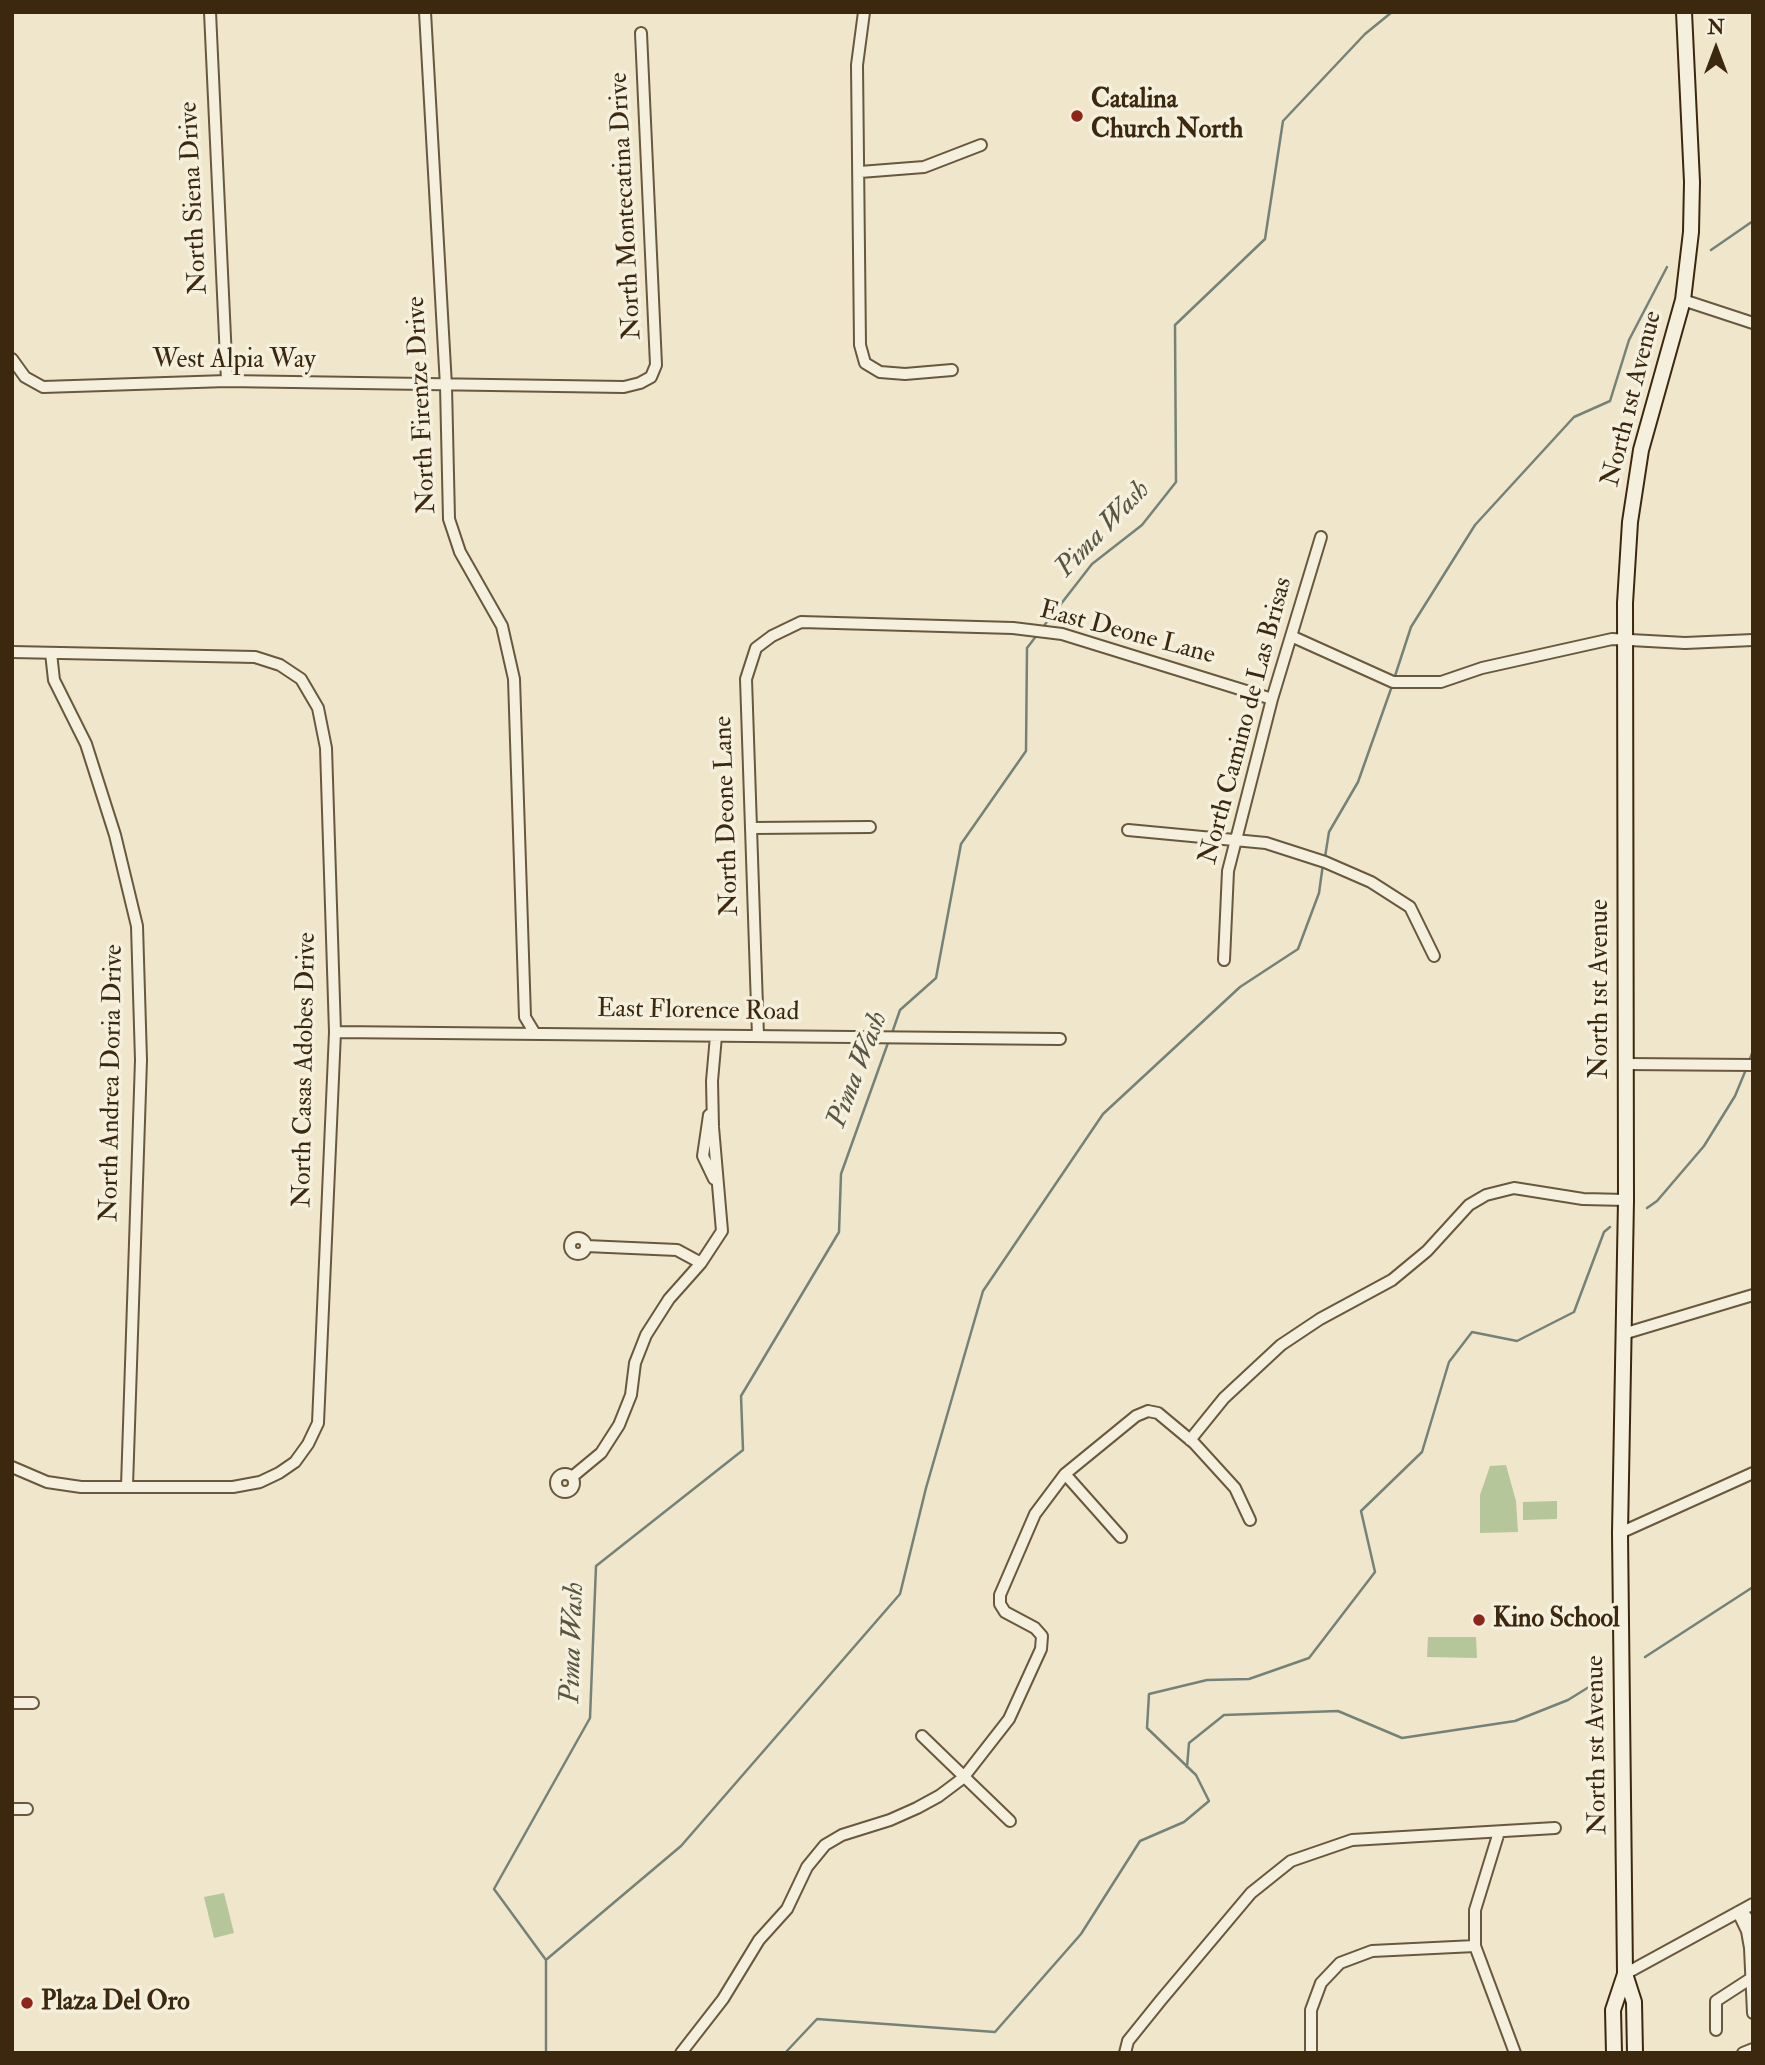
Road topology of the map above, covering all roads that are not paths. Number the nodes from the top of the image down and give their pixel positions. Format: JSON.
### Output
{"nodes":[{"id":1,"x":210,"y":12,"type":"edge"},
{"id":2,"x":425,"y":12,"type":"edge"},
{"id":3,"x":864,"y":12,"type":"edge"},
{"id":4,"x":1684,"y":12,"type":"edge"},
{"id":5,"x":641,"y":33,"type":"dead end"},
{"id":6,"x":981,"y":145,"type":"dead end"},
{"id":7,"x":860,"y":172,"type":"junction"},
{"id":8,"x":1683,"y":300,"type":"junction"},
{"id":9,"x":1753,"y":323,"type":"edge"},
{"id":10,"x":12,"y":359,"type":"edge"},
{"id":11,"x":952,"y":370,"type":"dead end"},
{"id":12,"x":651,"y":377,"type":"joint"},
{"id":13,"x":227,"y":381,"type":"junction"},
{"id":14,"x":446,"y":386,"type":"junction"},
{"id":15,"x":1321,"y":537,"type":"dead end"},
{"id":16,"x":801,"y":622,"type":"joint"},
{"id":17,"x":1290,"y":636,"type":"junction"},
{"id":18,"x":1625,"y":638,"type":"junction"},
{"id":19,"x":1753,"y":640,"type":"edge"},
{"id":20,"x":12,"y":652,"type":"edge"},
{"id":21,"x":51,"y":653,"type":"junction"},
{"id":22,"x":1272,"y":699,"type":"junction"},
{"id":23,"x":870,"y":827,"type":"dead end"},
{"id":24,"x":753,"y":828,"type":"junction"},
{"id":25,"x":1128,"y":830,"type":"dead end"},
{"id":26,"x":1235,"y":839,"type":"junction"},
{"id":27,"x":1434,"y":956,"type":"dead end"},
{"id":28,"x":1224,"y":960,"type":"dead end"},
{"id":29,"x":335,"y":1032,"type":"junction"},
{"id":30,"x":534,"y":1032,"type":"junction"},
{"id":31,"x":758,"y":1035,"type":"junction"},
{"id":32,"x":716,"y":1036,"type":"junction"},
{"id":33,"x":1060,"y":1039,"type":"dead end"},
{"id":34,"x":1626,"y":1064,"type":"junction"},
{"id":35,"x":1753,"y":1065,"type":"edge"},
{"id":36,"x":1626,"y":1200,"type":"junction"},
{"id":37,"x":586,"y":1245,"type":"dead end"},
{"id":38,"x":701,"y":1263,"type":"junction"},
{"id":39,"x":1753,"y":1295,"type":"edge"},
{"id":40,"x":1623,"y":1334,"type":"junction"},
{"id":41,"x":1190,"y":1440,"type":"junction"},
{"id":42,"x":12,"y":1467,"type":"edge"},
{"id":43,"x":1753,"y":1473,"type":"edge"},
{"id":44,"x":1065,"y":1474,"type":"junction"},
{"id":45,"x":572,"y":1477,"type":"dead end"},
{"id":46,"x":127,"y":1486,"type":"junction"},
{"id":47,"x":1250,"y":1520,"type":"dead end"},
{"id":48,"x":1620,"y":1533,"type":"junction"},
{"id":49,"x":1121,"y":1537,"type":"dead end"},
{"id":50,"x":12,"y":1703,"type":"edge"},
{"id":51,"x":33,"y":1703,"type":"dead end"},
{"id":52,"x":922,"y":1736,"type":"dead end"},
{"id":53,"x":963,"y":1778,"type":"junction"},
{"id":54,"x":12,"y":1809,"type":"edge"},
{"id":55,"x":27,"y":1809,"type":"dead end"},
{"id":56,"x":1010,"y":1821,"type":"dead end"},
{"id":57,"x":1555,"y":1828,"type":"dead end"},
{"id":58,"x":1499,"y":1832,"type":"junction"},
{"id":59,"x":1753,"y":1904,"type":"edge"},
{"id":60,"x":1738,"y":1912,"type":"junction"},
{"id":61,"x":1753,"y":1926,"type":"edge"},
{"id":62,"x":1475,"y":1946,"type":"junction"},
{"id":63,"x":1625,"y":1974,"type":"junction"},
{"id":64,"x":1752,"y":1977,"type":"edge"},
{"id":65,"x":1753,"y":2013,"type":"edge"},
{"id":66,"x":1716,"y":2030,"type":"dead end"},
{"id":67,"x":1753,"y":2049,"type":"edge"},
{"id":68,"x":681,"y":2053,"type":"edge"},
{"id":69,"x":1125,"y":2053,"type":"edge"},
{"id":70,"x":1311,"y":2053,"type":"edge"},
{"id":71,"x":1515,"y":2053,"type":"edge"},
{"id":72,"x":1614,"y":2053,"type":"edge"},
{"id":73,"x":1634,"y":2053,"type":"edge"},
{"id":74,"x":1743,"y":2053,"type":"edge"}],
"edges":[{"from":1,"to":13,"type":"street","name":"North Siena Drive"},
{"from":2,"to":14,"type":"street","name":"North Firenze Drive"},
{"from":3,"to":7,"type":"street"},
{"from":4,"to":8,"type":"main road","name":"North 1st Avenue"},
{"from":5,"to":12,"type":"street","name":"North Montecatina Drive"},
{"from":6,"to":7,"type":"street"},
{"from":7,"to":11,"type":"street"},
{"from":8,"to":9,"type":"street"},
{"from":8,"to":18,"type":"main road","name":"North 1st Avenue"},
{"from":10,"to":13,"type":"street","name":"West Alpia Way"},
{"from":12,"to":14,"type":"street","name":"West Alpia Way"},
{"from":13,"to":14,"type":"street","name":"West Alpia Way"},
{"from":14,"to":30,"type":"street","name":"North Firenze Drive"},
{"from":15,"to":17,"type":"street","name":"North Camino de Las Brisas"},
{"from":16,"to":22,"type":"street","name":"East Deone Lane"},
{"from":16,"to":24,"type":"street","name":"North Deone Lane"},
{"from":17,"to":18,"type":"street"},
{"from":17,"to":22,"type":"street","name":"North Camino de Las Brisas"},
{"from":18,"to":19,"type":"street"},
{"from":18,"to":34,"type":"main road","name":"North 1st Avenue"},
{"from":20,"to":21,"type":"street","name":"North Casas Adobes Drive"},
{"from":21,"to":29,"type":"street","name":"North Casas Adobes Drive"},
{"from":21,"to":46,"type":"street","name":"North Andrea Doria Drive"},
{"from":22,"to":26,"type":"street","name":"North Camino de Las Brisas"},
{"from":23,"to":24,"type":"street"},
{"from":24,"to":31,"type":"street","name":"North Deone Lane"},
{"from":25,"to":26,"type":"street"},
{"from":26,"to":27,"type":"street"},
{"from":26,"to":28,"type":"street","name":"North Camino de Las Brisas"},
{"from":29,"to":30,"type":"street","name":"East Florence Road"},
{"from":29,"to":46,"type":"street","name":"North Casas Adobes Drive"},
{"from":30,"to":32,"type":"street","name":"East Florence Road"},
{"from":31,"to":32,"type":"street","name":"East Florence Road"},
{"from":31,"to":33,"type":"street","name":"East Florence Road"},
{"from":32,"to":38,"type":"street"},
{"from":34,"to":35,"type":"street"},
{"from":34,"to":36,"type":"main road","name":"North 1st Avenue"},
{"from":36,"to":40,"type":"main road","name":"North 1st Avenue"},
{"from":36,"to":41,"type":"street"},
{"from":37,"to":38,"type":"street"},
{"from":38,"to":45,"type":"street"},
{"from":39,"to":40,"type":"street"},
{"from":40,"to":48,"type":"main road","name":"North 1st Avenue"},
{"from":41,"to":44,"type":"street"},
{"from":41,"to":47,"type":"street"},
{"from":42,"to":46,"type":"street","name":"North Casas Adobes Drive"},
{"from":43,"to":48,"type":"street"},
{"from":44,"to":49,"type":"street"},
{"from":44,"to":53,"type":"street"},
{"from":48,"to":63,"type":"main road","name":"North 1st Avenue"},
{"from":50,"to":51,"type":"street"},
{"from":52,"to":53,"type":"street"},
{"from":53,"to":56,"type":"street"},
{"from":53,"to":68,"type":"street"},
{"from":54,"to":55,"type":"street"},
{"from":57,"to":58,"type":"street"},
{"from":58,"to":62,"type":"street"},
{"from":58,"to":69,"type":"street"},
{"from":59,"to":60,"type":"street"},
{"from":60,"to":61,"type":"street"},
{"from":60,"to":63,"type":"street"},
{"from":60,"to":64,"type":"street"},
{"from":62,"to":70,"type":"street"},
{"from":62,"to":71,"type":"street"},
{"from":63,"to":72,"type":"main road","name":"North 1st Avenue"},
{"from":63,"to":73,"type":"main road","name":"North 1st Avenue"},
{"from":64,"to":65,"type":"street"},
{"from":64,"to":66,"type":"street"},
{"from":67,"to":74,"type":"street"}]}
